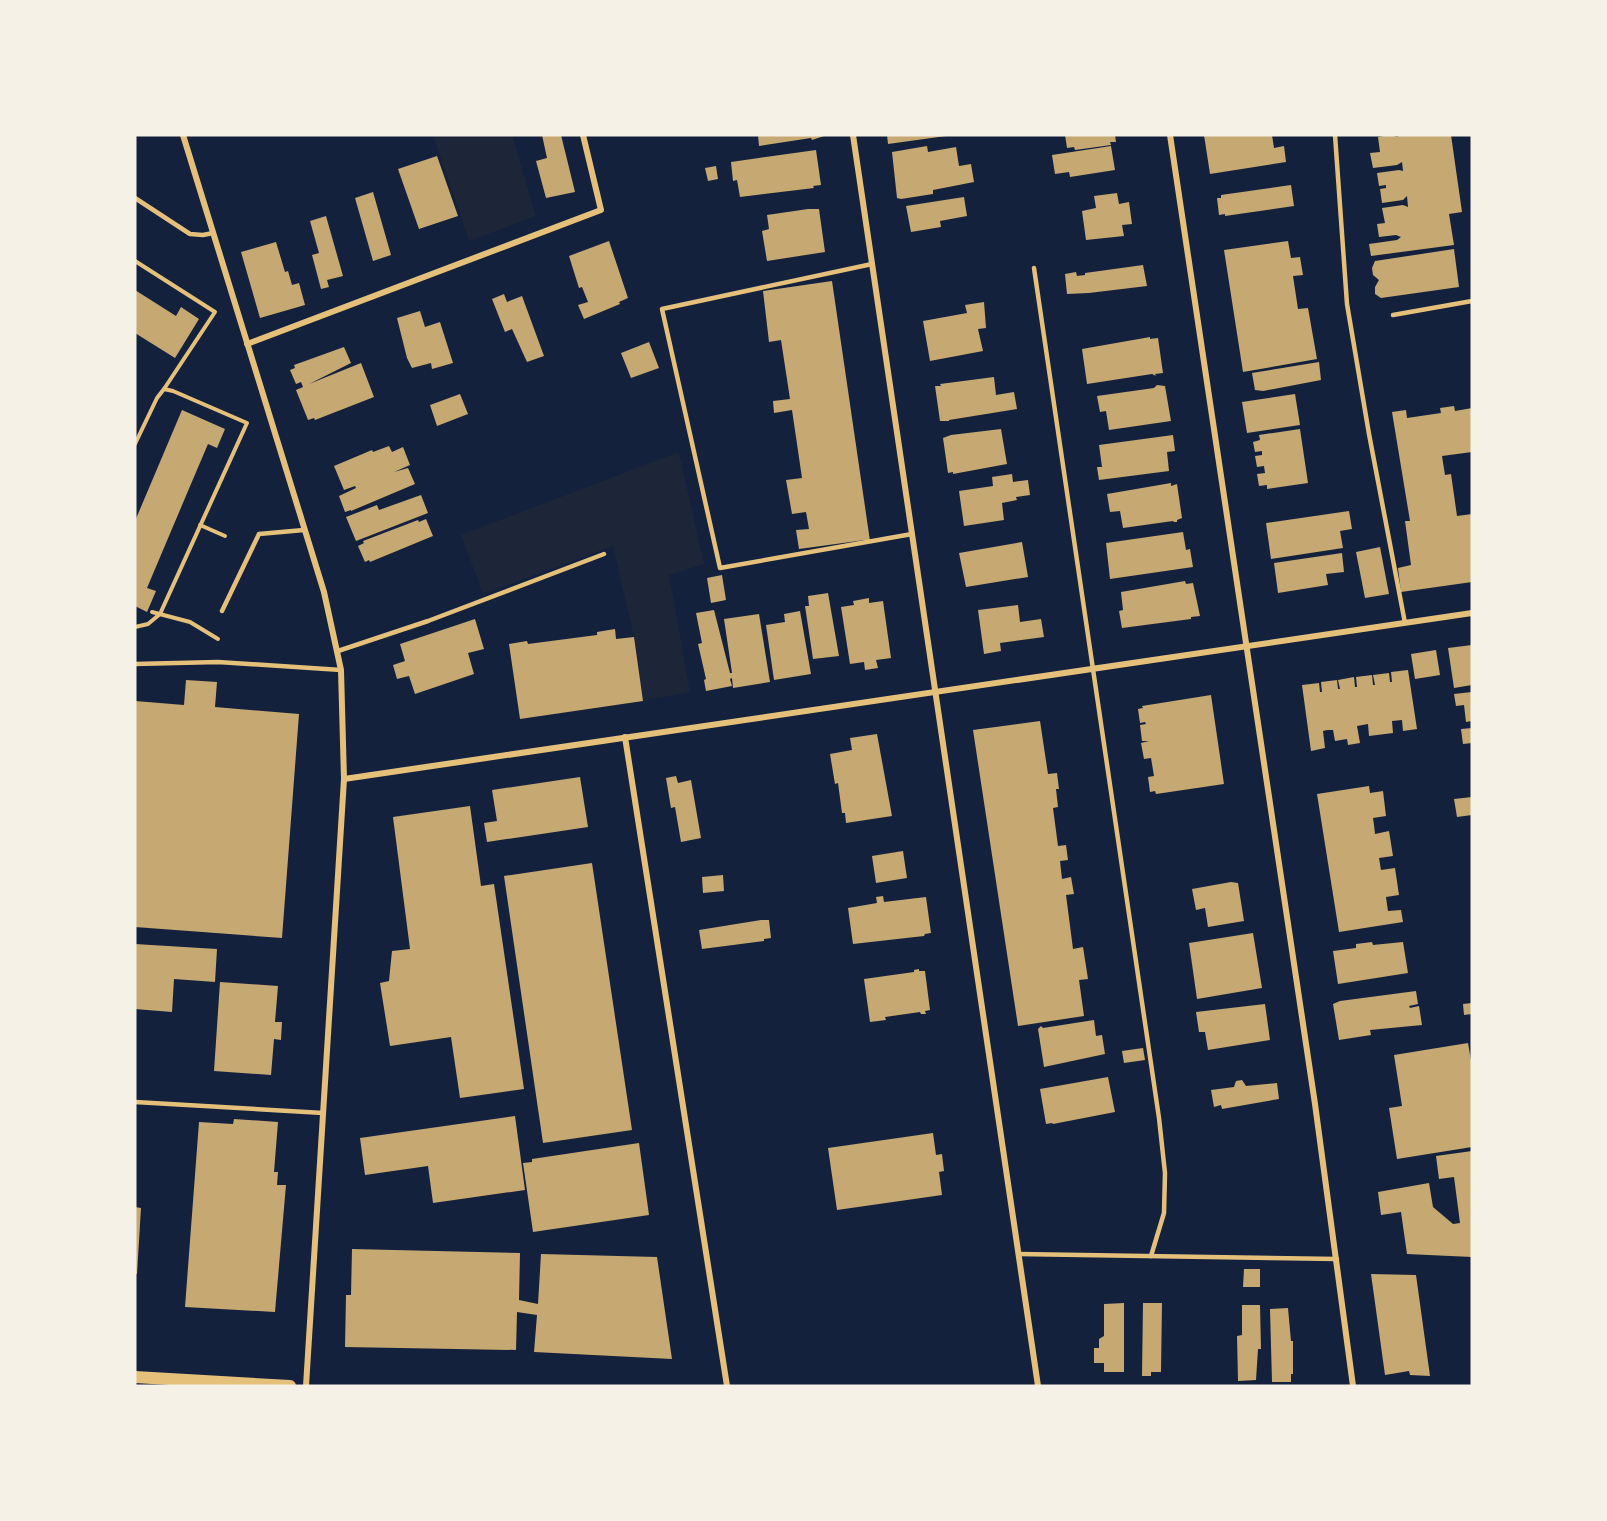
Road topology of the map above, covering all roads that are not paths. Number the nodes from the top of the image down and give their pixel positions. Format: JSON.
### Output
{"nodes":[{"id":1,"x":183,"y":135,"type":"edge"},
{"id":2,"x":583,"y":135,"type":"edge"},
{"id":3,"x":853,"y":135,"type":"edge"},
{"id":4,"x":1170,"y":135,"type":"edge"},
{"id":5,"x":1335,"y":135,"type":"edge"},
{"id":6,"x":135,"y":198,"type":"edge"},
{"id":7,"x":213,"y":233,"type":"junction"},
{"id":8,"x":872,"y":264,"type":"junction"},
{"id":9,"x":1034,"y":268,"type":"dead end"},
{"id":10,"x":1472,"y":301,"type":"edge"},
{"id":11,"x":1393,"y":315,"type":"dead end"},
{"id":12,"x":247,"y":344,"type":"junction"},
{"id":13,"x":304,"y":530,"type":"junction"},
{"id":14,"x":912,"y":534,"type":"junction"},
{"id":15,"x":604,"y":554,"type":"dead end"},
{"id":16,"x":222,"y":611,"type":"dead end"},
{"id":17,"x":1472,"y":613,"type":"edge"},
{"id":18,"x":1405,"y":623,"type":"junction"},
{"id":19,"x":1246,"y":647,"type":"junction"},
{"id":20,"x":338,"y":651,"type":"junction"},
{"id":21,"x":135,"y":664,"type":"edge"},
{"id":22,"x":1092,"y":669,"type":"junction"},
{"id":23,"x":341,"y":670,"type":"junction"},
{"id":24,"x":935,"y":692,"type":"junction"},
{"id":25,"x":625,"y":737,"type":"junction"},
{"id":26,"x":345,"y":778,"type":"junction"},
{"id":27,"x":135,"y":1102,"type":"edge"},
{"id":28,"x":323,"y":1113,"type":"junction"},
{"id":29,"x":1018,"y":1254,"type":"junction"},
{"id":30,"x":1151,"y":1256,"type":"junction"},
{"id":31,"x":1337,"y":1259,"type":"junction"},
{"id":32,"x":135,"y":1377,"type":"edge"},
{"id":33,"x":290,"y":1386,"type":"edge"},
{"id":34,"x":306,"y":1386,"type":"edge"},
{"id":35,"x":727,"y":1386,"type":"edge"},
{"id":36,"x":1038,"y":1386,"type":"edge"},
{"id":37,"x":1353,"y":1386,"type":"edge"}],
"edges":[{"from":1,"to":7,"type":"street"},
{"from":2,"to":12,"type":"street"},
{"from":3,"to":8,"type":"street"},
{"from":4,"to":19,"type":"street"},
{"from":5,"to":18,"type":"lane"},
{"from":6,"to":7,"type":"lane"},
{"from":7,"to":12,"type":"street"},
{"from":8,"to":14,"type":"street"},
{"from":8,"to":14,"type":"lane"},
{"from":9,"to":22,"type":"lane"},
{"from":10,"to":11,"type":"lane"},
{"from":12,"to":13,"type":"street"},
{"from":13,"to":16,"type":"lane"},
{"from":13,"to":20,"type":"street"},
{"from":14,"to":24,"type":"street"},
{"from":15,"to":20,"type":"lane"},
{"from":17,"to":18,"type":"street"},
{"from":18,"to":19,"type":"street"},
{"from":19,"to":22,"type":"street"},
{"from":19,"to":31,"type":"street"},
{"from":20,"to":23,"type":"street"},
{"from":21,"to":23,"type":"lane"},
{"from":22,"to":24,"type":"street"},
{"from":22,"to":30,"type":"lane"},
{"from":23,"to":26,"type":"street"},
{"from":24,"to":25,"type":"street"},
{"from":24,"to":29,"type":"street"},
{"from":25,"to":26,"type":"street"},
{"from":25,"to":35,"type":"street"},
{"from":26,"to":28,"type":"street"},
{"from":27,"to":28,"type":"lane"},
{"from":28,"to":34,"type":"street"},
{"from":29,"to":30,"type":"lane"},
{"from":29,"to":36,"type":"street"},
{"from":30,"to":31,"type":"lane"},
{"from":31,"to":37,"type":"street"},
{"from":32,"to":33,"type":"main road"}]}
